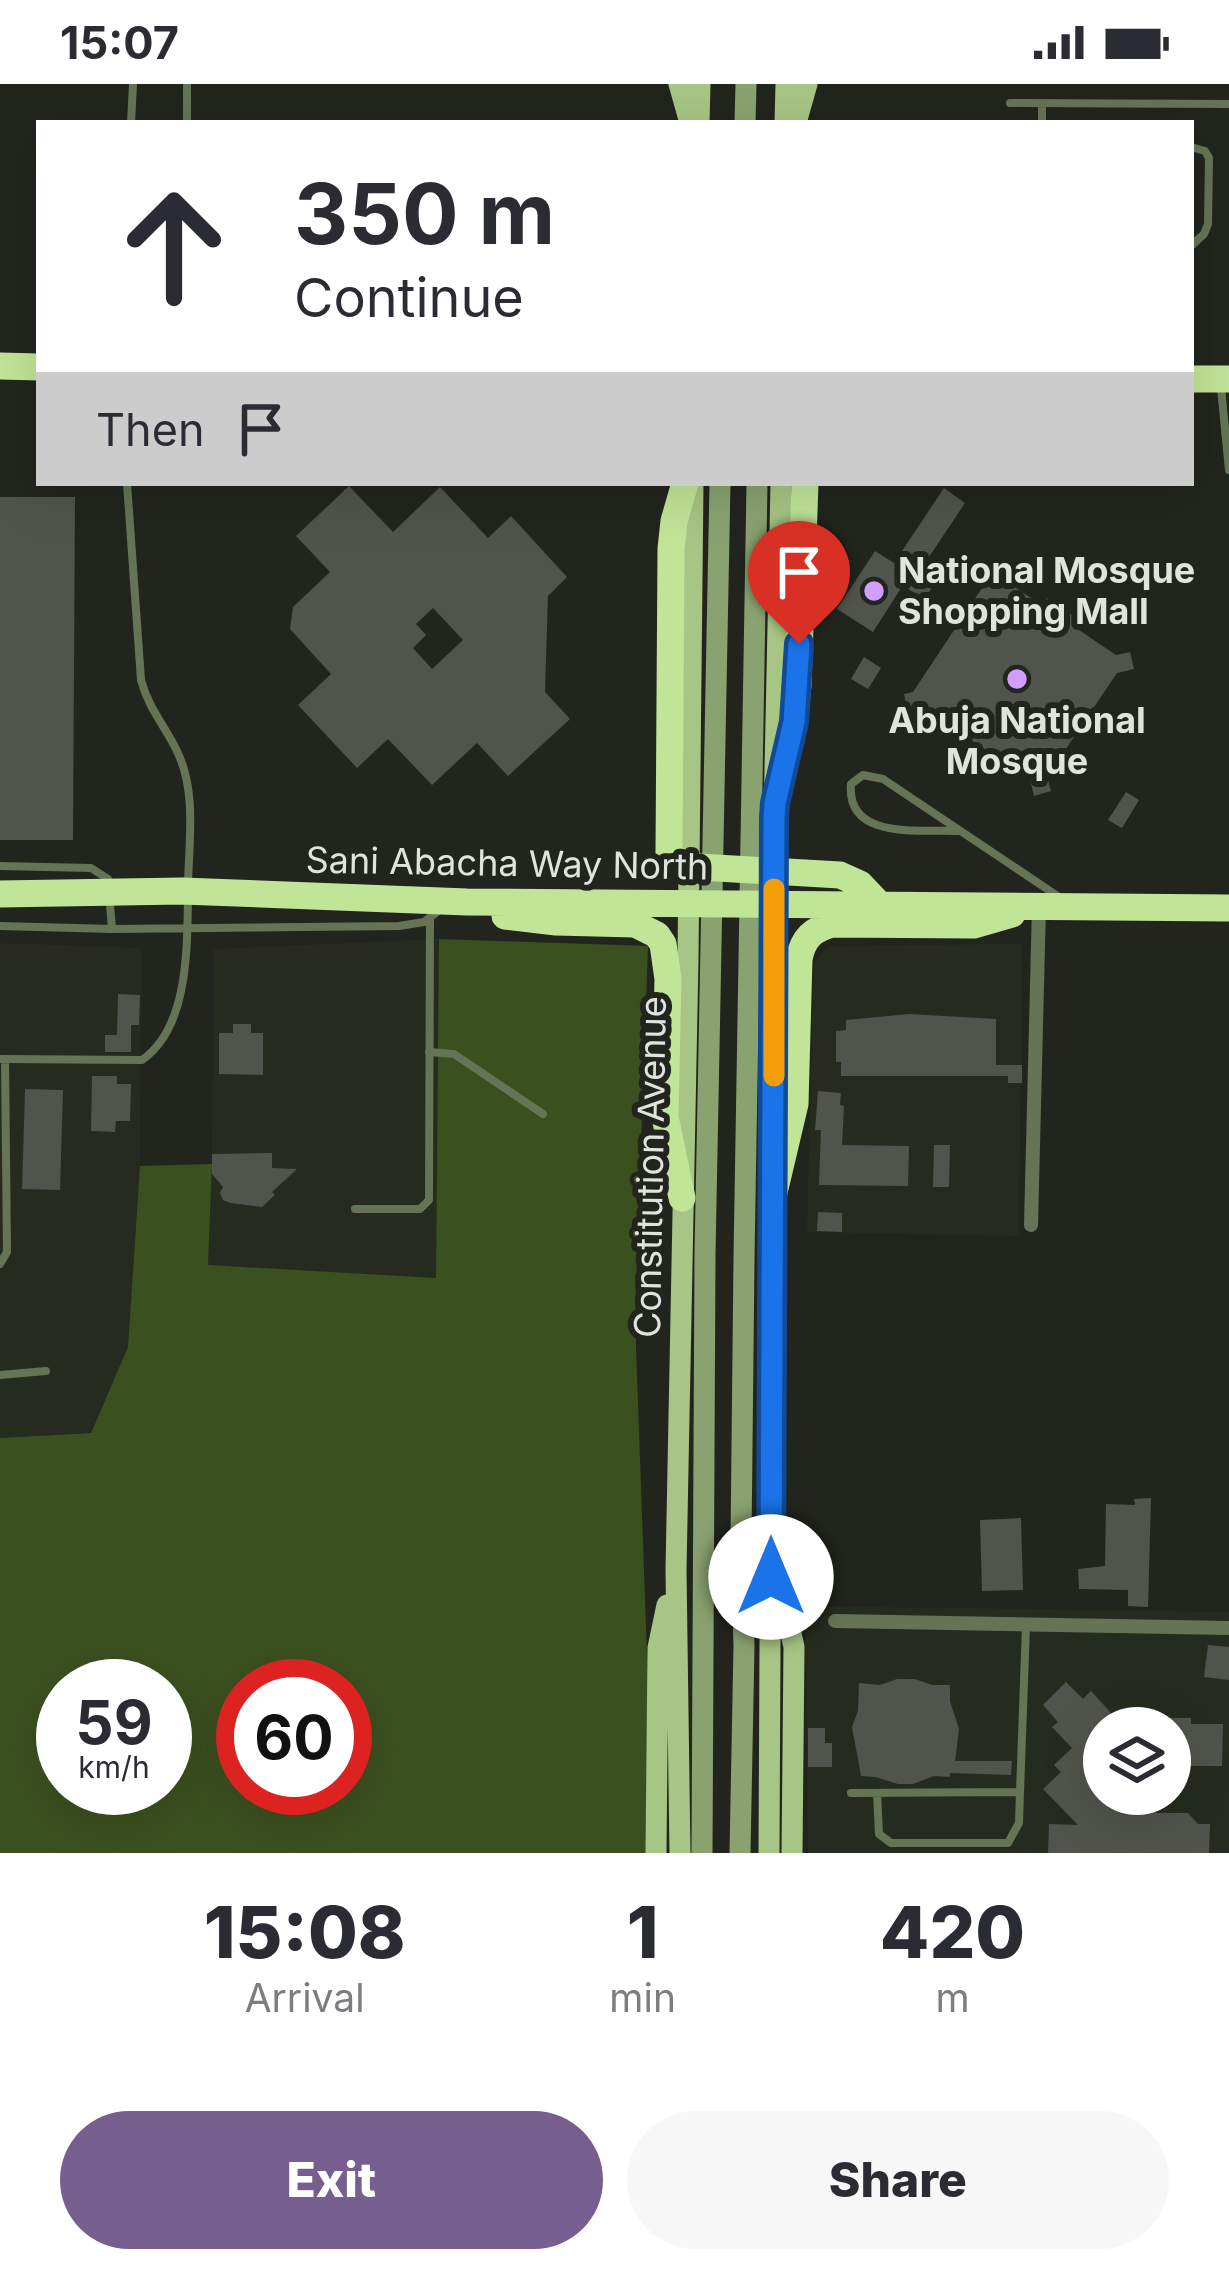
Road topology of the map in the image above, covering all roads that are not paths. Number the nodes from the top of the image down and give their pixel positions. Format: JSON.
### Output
{"nodes":[{"id":1,"x":133,"y":84,"type":"edge"},
{"id":2,"x":187,"y":84,"type":"edge"},
{"id":3,"x":680,"y":84,"type":"edge"},
{"id":4,"x":700,"y":84,"type":"edge"},
{"id":5,"x":746,"y":84,"type":"edge"},
{"id":6,"x":786,"y":84,"type":"edge"},
{"id":7,"x":807,"y":84,"type":"edge"},
{"id":8,"x":1010,"y":104,"type":"dead end"},
{"id":9,"x":1042,"y":104,"type":"junction"},
{"id":10,"x":1229,"y":104,"type":"edge"},
{"id":11,"x":131,"y":120,"type":"edge"},
{"id":12,"x":187,"y":120,"type":"edge"},
{"id":13,"x":694,"y":120,"type":"edge"},
{"id":14,"x":695,"y":120,"type":"edge"},
{"id":15,"x":745,"y":120,"type":"edge"},
{"id":16,"x":785,"y":120,"type":"edge"},
{"id":17,"x":797,"y":120,"type":"edge"},
{"id":18,"x":1042,"y":120,"type":"edge"},
{"id":19,"x":1194,"y":147,"type":"edge"},
{"id":20,"x":1194,"y":243,"type":"edge"},
{"id":21,"x":0,"y":366,"type":"edge"},
{"id":22,"x":36,"y":367,"type":"edge"},
{"id":23,"x":1194,"y":379,"type":"edge"},
{"id":24,"x":1225,"y":379,"type":"edge"},
{"id":25,"x":1229,"y":470,"type":"edge"},
{"id":26,"x":128,"y":486,"type":"edge"},
{"id":27,"x":688,"y":486,"type":"edge"},
{"id":28,"x":689,"y":486,"type":"edge"},
{"id":29,"x":720,"y":486,"type":"edge"},
{"id":30,"x":757,"y":486,"type":"edge"},
{"id":31,"x":781,"y":486,"type":"edge"},
{"id":32,"x":805,"y":486,"type":"edge"},
{"id":33,"x":767,"y":811,"type":"junction"},
{"id":34,"x":958,"y":831,"type":"junction"},
{"id":35,"x":0,"y":866,"type":"edge"},
{"id":36,"x":0,"y":894,"type":"edge"},
{"id":37,"x":879,"y":904,"type":"junction"},
{"id":38,"x":1039,"y":906,"type":"junction"},
{"id":39,"x":1072,"y":907,"type":"junction"},
{"id":40,"x":448,"y":908,"type":"junction"},
{"id":41,"x":1229,"y":908,"type":"edge"},
{"id":42,"x":0,"y":926,"type":"edge"},
{"id":43,"x":188,"y":928,"type":"junction"},
{"id":44,"x":112,"y":929,"type":"junction"},
{"id":45,"x":429,"y":1052,"type":"junction"},
{"id":46,"x":2,"y":1059,"type":"edge"},
{"id":47,"x":785,"y":1080,"type":"junction"},
{"id":48,"x":675,"y":1085,"type":"junction"},
{"id":49,"x":543,"y":1114,"type":"dead end"},
{"id":50,"x":682,"y":1198,"type":"joint"},
{"id":51,"x":772,"y":1202,"type":"joint"},
{"id":52,"x":356,"y":1209,"type":"dead end"},
{"id":53,"x":1031,"y":1225,"type":"dead end"},
{"id":54,"x":0,"y":1264,"type":"edge"},
{"id":55,"x":46,"y":1371,"type":"dead end"},
{"id":56,"x":0,"y":1375,"type":"edge"},
{"id":57,"x":835,"y":1621,"type":"dead end"},
{"id":58,"x":1026,"y":1624,"type":"junction"},
{"id":59,"x":1229,"y":1628,"type":"edge"},
{"id":60,"x":783,"y":1646,"type":"junction"},
{"id":61,"x":667,"y":1647,"type":"junction"},
{"id":62,"x":1020,"y":1792,"type":"junction"},
{"id":63,"x":851,"y":1793,"type":"dead end"},
{"id":64,"x":877,"y":1793,"type":"junction"},
{"id":65,"x":656,"y":1853,"type":"edge"},
{"id":66,"x":680,"y":1853,"type":"edge"},
{"id":67,"x":702,"y":1853,"type":"edge"},
{"id":68,"x":740,"y":1853,"type":"edge"},
{"id":69,"x":769,"y":1853,"type":"edge"},
{"id":70,"x":792,"y":1853,"type":"edge"}],
"edges":[{"from":1,"to":11,"type":"lane"},
{"from":2,"to":12,"type":"lane"},
{"from":3,"to":13,"type":"main road"},
{"from":4,"to":14,"type":"main road"},
{"from":5,"to":15,"type":"main road"},
{"from":6,"to":16,"type":"main road"},
{"from":7,"to":17,"type":"main road"},
{"from":8,"to":9,"type":"lane"},
{"from":9,"to":10,"type":"lane"},
{"from":9,"to":18,"type":"lane"},
{"from":19,"to":20,"type":"lane"},
{"from":21,"to":22,"type":"highway"},
{"from":23,"to":24,"type":"highway"},
{"from":24,"to":25,"type":"lane"},
{"from":26,"to":43,"type":"lane"},
{"from":27,"to":37,"type":"highway"},
{"from":28,"to":48,"type":"main road","name":"Constitution Avenue"},
{"from":29,"to":67,"type":"main road","name":"Constitution Avenue"},
{"from":30,"to":33,"type":"main road"},
{"from":31,"to":33,"type":"main road"},
{"from":32,"to":33,"type":"highway"},
{"from":33,"to":47,"type":"main road"},
{"from":33,"to":68,"type":"main road"},
{"from":34,"to":34,"type":"lane"},
{"from":34,"to":39,"type":"lane"},
{"from":35,"to":44,"type":"lane"},
{"from":36,"to":40,"type":"highway","name":"Sani Abacha Way North"},
{"from":37,"to":38,"type":"highway","name":"Sani Abacha Way North"},
{"from":37,"to":40,"type":"highway","name":"Sani Abacha Way North"},
{"from":38,"to":39,"type":"highway","name":"Sani Abacha Way North"},
{"from":38,"to":47,"type":"highway"},
{"from":38,"to":53,"type":"street"},
{"from":39,"to":41,"type":"highway","name":"Sani Abacha Way North"},
{"from":40,"to":43,"type":"lane"},
{"from":40,"to":45,"type":"lane"},
{"from":40,"to":48,"type":"highway"},
{"from":42,"to":44,"type":"lane"},
{"from":43,"to":44,"type":"lane"},
{"from":43,"to":46,"type":"lane"},
{"from":45,"to":49,"type":"lane"},
{"from":45,"to":52,"type":"lane"},
{"from":46,"to":54,"type":"lane"},
{"from":47,"to":51,"type":"highway"},
{"from":48,"to":50,"type":"highway"},
{"from":50,"to":61,"type":"main road","name":"Constitution Avenue"},
{"from":51,"to":60,"type":"main road"},
{"from":55,"to":56,"type":"lane"},
{"from":57,"to":58,"type":"street"},
{"from":58,"to":59,"type":"street"},
{"from":58,"to":62,"type":"lane"},
{"from":60,"to":69,"type":"main road"},
{"from":60,"to":70,"type":"main road"},
{"from":61,"to":65,"type":"main road"},
{"from":61,"to":66,"type":"main road"},
{"from":62,"to":64,"type":"lane"},
{"from":62,"to":64,"type":"lane"},
{"from":63,"to":64,"type":"lane"}]}
